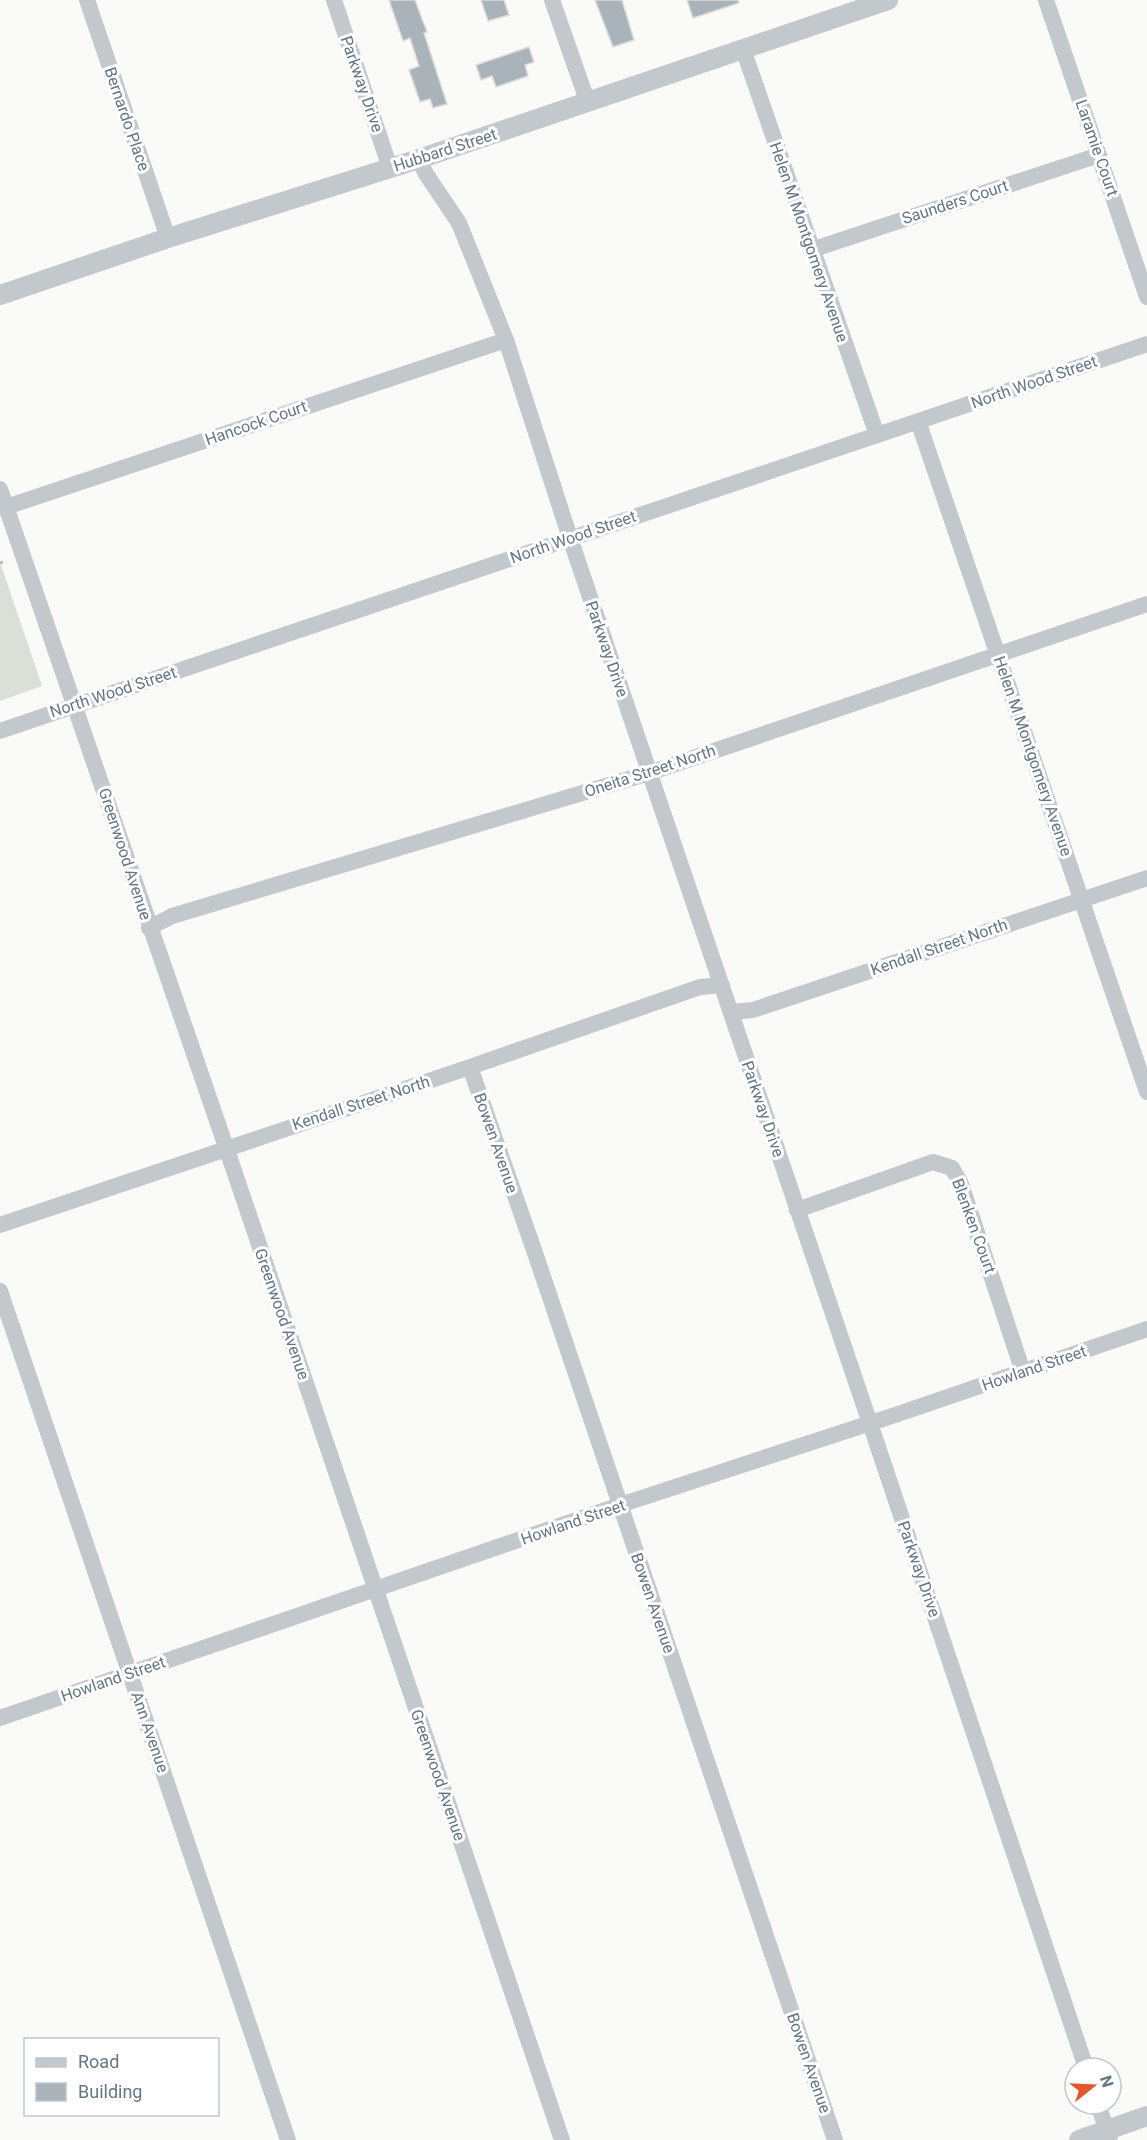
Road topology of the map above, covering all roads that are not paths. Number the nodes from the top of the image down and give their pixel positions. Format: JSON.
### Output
{"nodes":[{"id":1,"x":87,"y":0,"type":"edge"},
{"id":2,"x":334,"y":0,"type":"edge"},
{"id":3,"x":552,"y":0,"type":"edge"},
{"id":4,"x":888,"y":0,"type":"edge"},
{"id":5,"x":1046,"y":0,"type":"edge"},
{"id":6,"x":743,"y":49,"type":"junction"},
{"id":7,"x":588,"y":103,"type":"junction"},
{"id":8,"x":1099,"y":154,"type":"junction"},
{"id":9,"x":419,"y":159,"type":"junction"},
{"id":10,"x":390,"y":168,"type":"junction"},
{"id":11,"x":168,"y":238,"type":"junction"},
{"id":12,"x":812,"y":250,"type":"junction"},
{"id":13,"x":0,"y":295,"type":"edge"},
{"id":14,"x":1147,"y":297,"type":"edge"},
{"id":15,"x":506,"y":340,"type":"junction"},
{"id":16,"x":1147,"y":344,"type":"edge"},
{"id":17,"x":918,"y":421,"type":"junction"},
{"id":18,"x":876,"y":435,"type":"junction"},
{"id":19,"x":0,"y":489,"type":"edge"},
{"id":20,"x":6,"y":507,"type":"junction"},
{"id":21,"x":570,"y":538,"type":"junction"},
{"id":22,"x":1147,"y":604,"type":"edge"},
{"id":23,"x":998,"y":655,"type":"junction"},
{"id":24,"x":75,"y":705,"type":"junction"},
{"id":25,"x":0,"y":731,"type":"edge"},
{"id":26,"x":649,"y":773,"type":"junction"},
{"id":27,"x":1147,"y":878,"type":"edge"},
{"id":28,"x":1082,"y":900,"type":"junction"},
{"id":29,"x":149,"y":927,"type":"junction"},
{"id":30,"x":722,"y":985,"type":"junction"},
{"id":31,"x":731,"y":1012,"type":"junction"},
{"id":32,"x":470,"y":1067,"type":"junction"},
{"id":33,"x":1147,"y":1092,"type":"edge"},
{"id":34,"x":226,"y":1147,"type":"junction"},
{"id":35,"x":797,"y":1210,"type":"junction"},
{"id":36,"x":0,"y":1225,"type":"edge"},
{"id":37,"x":0,"y":1291,"type":"edge"},
{"id":38,"x":1147,"y":1329,"type":"edge"},
{"id":39,"x":1023,"y":1372,"type":"junction"},
{"id":40,"x":870,"y":1423,"type":"junction"},
{"id":41,"x":620,"y":1505,"type":"junction"},
{"id":42,"x":375,"y":1590,"type":"junction"},
{"id":43,"x":130,"y":1673,"type":"junction"},
{"id":44,"x":0,"y":1718,"type":"edge"},
{"id":45,"x":1082,"y":2056,"type":"edge"},
{"id":46,"x":1102,"y":2116,"type":"edge"},
{"id":47,"x":1147,"y":2116,"type":"edge"},
{"id":48,"x":1108,"y":2135,"type":"edge"},
{"id":49,"x":288,"y":2140,"type":"edge"},
{"id":50,"x":562,"y":2140,"type":"edge"},
{"id":51,"x":835,"y":2140,"type":"edge"},
{"id":52,"x":1079,"y":2140,"type":"edge"}],
"edges":[{"from":1,"to":11,"type":"street","name":"Bernardo Place"},
{"from":2,"to":10,"type":"street","name":"Parkway Drive"},
{"from":3,"to":7,"type":"street"},
{"from":4,"to":6,"type":"street","name":"Hubbard Street"},
{"from":5,"to":8,"type":"street","name":"Laramie Court"},
{"from":6,"to":7,"type":"street","name":"Hubbard Street"},
{"from":6,"to":12,"type":"street","name":"Helen M Montgomery Avenue"},
{"from":7,"to":9,"type":"street","name":"Hubbard Street"},
{"from":8,"to":12,"type":"street","name":"Saunders Court"},
{"from":8,"to":14,"type":"street","name":"Laramie Court"},
{"from":9,"to":10,"type":"street","name":"Hubbard Street"},
{"from":9,"to":15,"type":"street","name":"Parkway Drive"},
{"from":10,"to":11,"type":"street","name":"Hubbard Street"},
{"from":11,"to":13,"type":"street","name":"Hubbard Street"},
{"from":12,"to":18,"type":"street","name":"Helen M Montgomery Avenue"},
{"from":15,"to":20,"type":"street","name":"Hancock Court"},
{"from":15,"to":21,"type":"street","name":"Parkway Drive"},
{"from":16,"to":17,"type":"street","name":"North Wood Street"},
{"from":17,"to":18,"type":"street","name":"North Wood Street"},
{"from":17,"to":23,"type":"street","name":"Helen M Montgomery Avenue"},
{"from":18,"to":21,"type":"street","name":"North Wood Street"},
{"from":19,"to":20,"type":"street","name":"Greenwood Avenue"},
{"from":20,"to":24,"type":"street","name":"Greenwood Avenue"},
{"from":21,"to":24,"type":"street","name":"North Wood Street"},
{"from":21,"to":26,"type":"street","name":"Parkway Drive"},
{"from":22,"to":23,"type":"street","name":"Oneita Street North"},
{"from":23,"to":26,"type":"street","name":"Oneita Street North"},
{"from":23,"to":28,"type":"street","name":"Helen M Montgomery Avenue"},
{"from":24,"to":25,"type":"street","name":"North Wood Street"},
{"from":24,"to":29,"type":"street","name":"Greenwood Avenue"},
{"from":26,"to":29,"type":"street","name":"Oneita Street North"},
{"from":26,"to":30,"type":"street","name":"Parkway Drive"},
{"from":27,"to":28,"type":"street","name":"Kendall Street North"},
{"from":28,"to":31,"type":"street","name":"Kendall Street North"},
{"from":28,"to":33,"type":"street","name":"Helen M Montgomery Avenue"},
{"from":29,"to":34,"type":"street","name":"Greenwood Avenue"},
{"from":30,"to":31,"type":"street","name":"Parkway Drive"},
{"from":30,"to":32,"type":"street","name":"Kendall Street North"},
{"from":31,"to":35,"type":"street","name":"Parkway Drive"},
{"from":32,"to":34,"type":"street","name":"Kendall Street North"},
{"from":32,"to":41,"type":"street","name":"Bowen Avenue"},
{"from":34,"to":36,"type":"street","name":"Kendall Street North"},
{"from":34,"to":42,"type":"street","name":"Greenwood Avenue"},
{"from":35,"to":39,"type":"street","name":"Blenken Court"},
{"from":35,"to":40,"type":"street","name":"Parkway Drive"},
{"from":37,"to":43,"type":"street","name":"Ann Avenue"},
{"from":38,"to":39,"type":"street","name":"Howland Street"},
{"from":39,"to":40,"type":"street","name":"Howland Street"},
{"from":40,"to":41,"type":"street","name":"Howland Street"},
{"from":40,"to":45,"type":"street","name":"Parkway Drive"},
{"from":41,"to":42,"type":"street","name":"Howland Street"},
{"from":41,"to":51,"type":"street","name":"Bowen Avenue"},
{"from":42,"to":43,"type":"street","name":"Howland Street"},
{"from":42,"to":50,"type":"street","name":"Greenwood Avenue"},
{"from":43,"to":44,"type":"street","name":"Howland Street"},
{"from":43,"to":49,"type":"street","name":"Ann Avenue"},
{"from":46,"to":48,"type":"street"},
{"from":47,"to":48,"type":"street"},
{"from":48,"to":52,"type":"street"}]}
